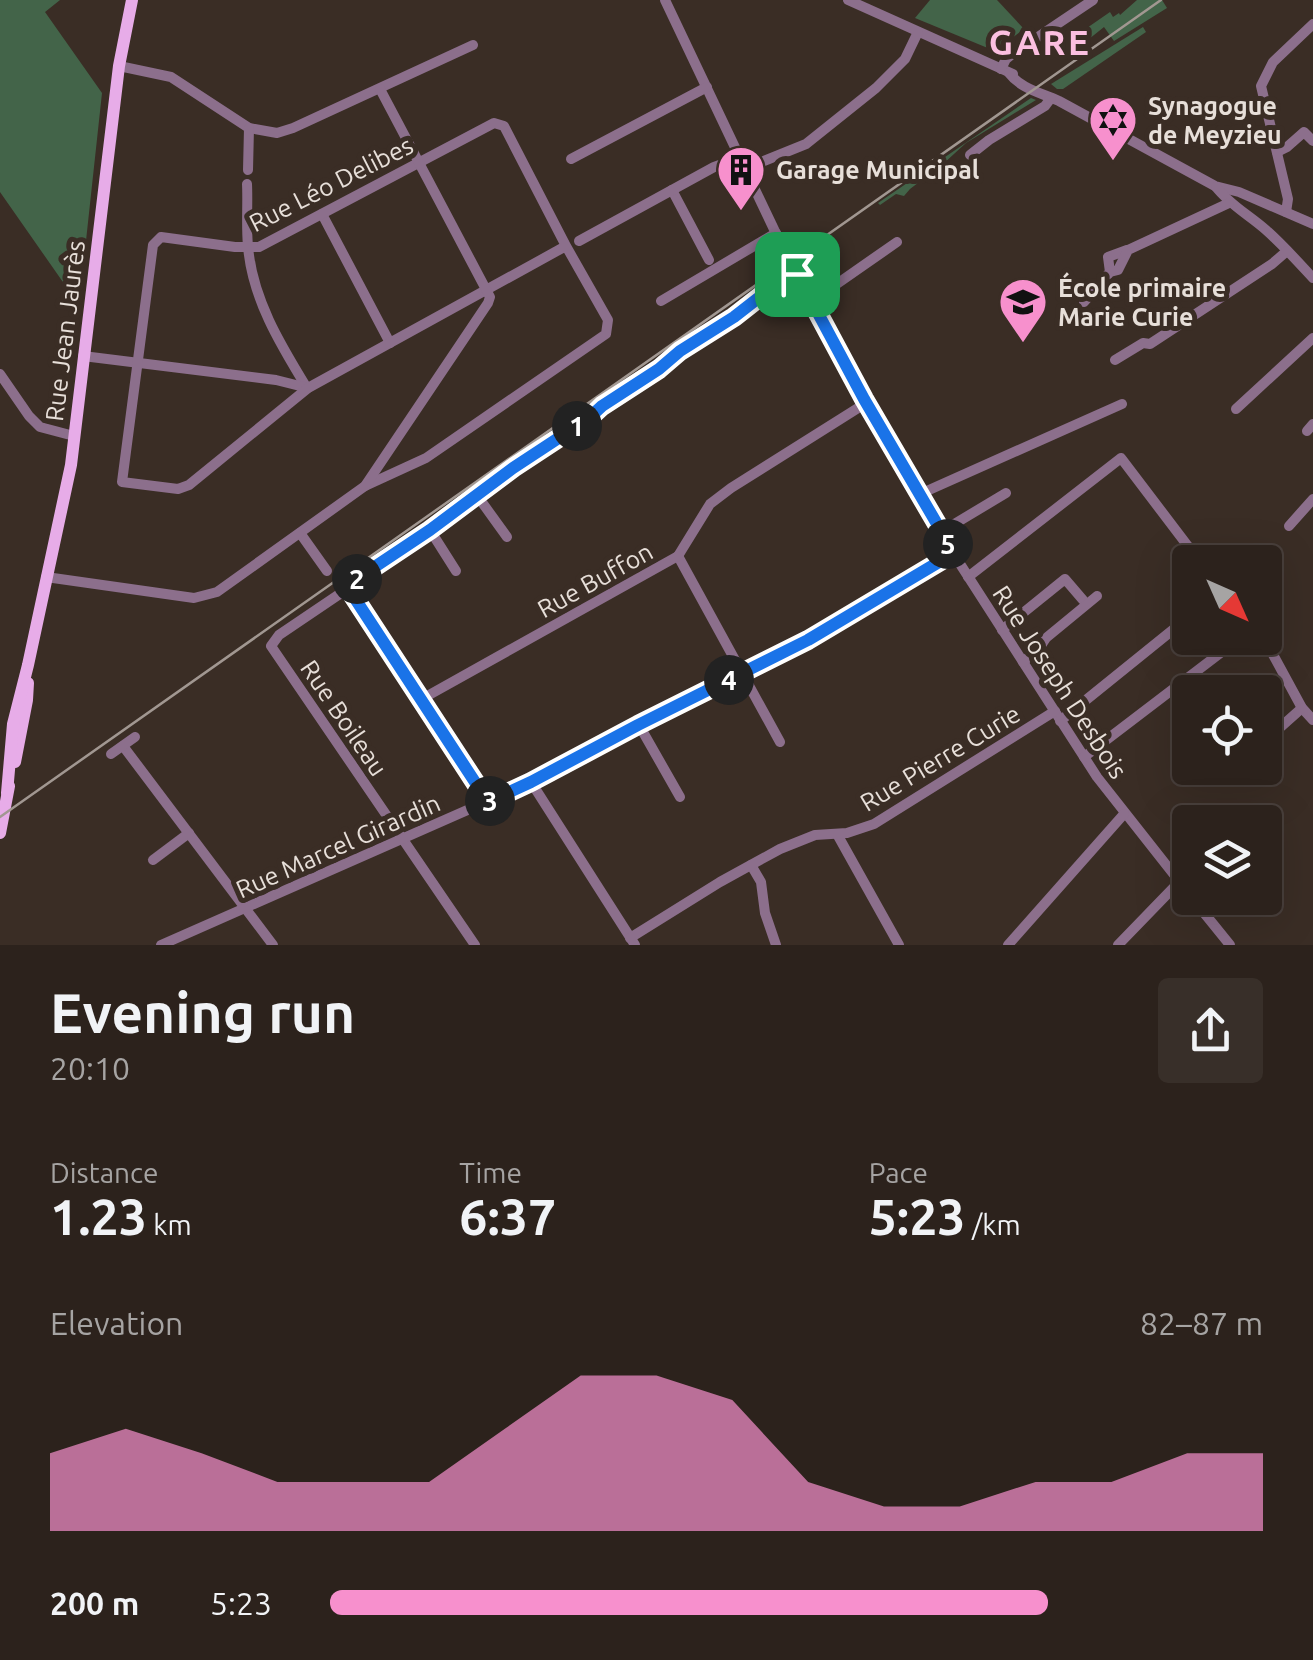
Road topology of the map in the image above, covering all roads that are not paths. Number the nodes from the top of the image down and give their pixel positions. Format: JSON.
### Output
{"nodes":[{"id":1,"x":132,"y":0,"type":"edge"},
{"id":2,"x":665,"y":0,"type":"edge"},
{"id":3,"x":848,"y":0,"type":"edge"},
{"id":4,"x":1093,"y":0,"type":"edge"},
{"id":5,"x":1313,"y":24,"type":"edge"},
{"id":6,"x":918,"y":32,"type":"junction"},
{"id":7,"x":473,"y":45,"type":"dead end"},
{"id":8,"x":1021,"y":50,"type":"junction"},
{"id":9,"x":987,"y":63,"type":"junction"},
{"id":10,"x":118,"y":66,"type":"junction"},
{"id":11,"x":1005,"y":72,"type":"junction"},
{"id":12,"x":707,"y":87,"type":"junction"},
{"id":13,"x":380,"y":88,"type":"junction"},
{"id":14,"x":1051,"y":98,"type":"junction"},
{"id":15,"x":1313,"y":122,"type":"edge"},
{"id":16,"x":249,"y":128,"type":"junction"},
{"id":17,"x":1304,"y":132,"type":"junction"},
{"id":18,"x":1313,"y":142,"type":"edge"},
{"id":19,"x":1277,"y":152,"type":"junction"},
{"id":20,"x":970,"y":154,"type":"dead end"},
{"id":21,"x":571,"y":159,"type":"dead end"},
{"id":22,"x":419,"y":163,"type":"junction"},
{"id":23,"x":741,"y":164,"type":"junction"},
{"id":24,"x":248,"y":170,"type":"dead end"},
{"id":25,"x":248,"y":184,"type":"dead end"},
{"id":26,"x":1215,"y":186,"type":"junction"},
{"id":27,"x":672,"y":190,"type":"junction"},
{"id":28,"x":1230,"y":203,"type":"junction"},
{"id":29,"x":1269,"y":205,"type":"junction"},
{"id":30,"x":1286,"y":212,"type":"junction"},
{"id":31,"x":322,"y":214,"type":"junction"},
{"id":32,"x":1313,"y":224,"type":"edge"},
{"id":33,"x":1262,"y":227,"type":"junction"},
{"id":34,"x":776,"y":233,"type":"junction"},
{"id":35,"x":580,"y":241,"type":"dead end"},
{"id":36,"x":897,"y":242,"type":"dead end"},
{"id":37,"x":566,"y":246,"type":"junction"},
{"id":38,"x":248,"y":248,"type":"junction"},
{"id":39,"x":1287,"y":251,"type":"junction"},
{"id":40,"x":709,"y":260,"type":"dead end"},
{"id":41,"x":797,"y":274,"type":"junction"},
{"id":42,"x":1313,"y":278,"type":"edge"},
{"id":43,"x":488,"y":290,"type":"junction"},
{"id":44,"x":661,"y":301,"type":"dead end"},
{"id":45,"x":811,"y":302,"type":"junction"},
{"id":46,"x":1084,"y":302,"type":"dead end"},
{"id":47,"x":1313,"y":338,"type":"edge"},
{"id":48,"x":390,"y":342,"type":"junction"},
{"id":49,"x":84,"y":356,"type":"junction"},
{"id":50,"x":1115,"y":360,"type":"dead end"},
{"id":51,"x":138,"y":362,"type":"junction"},
{"id":52,"x":0,"y":374,"type":"edge"},
{"id":53,"x":308,"y":388,"type":"junction"},
{"id":54,"x":866,"y":404,"type":"junction"},
{"id":55,"x":1122,"y":404,"type":"dead end"},
{"id":56,"x":1236,"y":409,"type":"dead end"},
{"id":57,"x":74,"y":436,"type":"junction"},
{"id":58,"x":365,"y":486,"type":"junction"},
{"id":59,"x":1006,"y":493,"type":"dead end"},
{"id":60,"x":476,"y":494,"type":"junction"},
{"id":61,"x":920,"y":494,"type":"junction"},
{"id":62,"x":1313,"y":498,"type":"edge"},
{"id":63,"x":1289,"y":526,"type":"dead end"},
{"id":64,"x":430,"y":530,"type":"junction"},
{"id":65,"x":941,"y":532,"type":"junction"},
{"id":66,"x":300,"y":533,"type":"junction"},
{"id":67,"x":507,"y":537,"type":"dead end"},
{"id":68,"x":1187,"y":545,"type":"edge"},
{"id":69,"x":954,"y":553,"type":"junction"},
{"id":70,"x":678,"y":556,"type":"junction"},
{"id":71,"x":327,"y":571,"type":"dead end"},
{"id":72,"x":456,"y":571,"type":"dead end"},
{"id":73,"x":46,"y":577,"type":"junction"},
{"id":74,"x":968,"y":577,"type":"junction"},
{"id":75,"x":350,"y":587,"type":"junction"},
{"id":76,"x":1097,"y":596,"type":"dead end"},
{"id":77,"x":1083,"y":600,"type":"dead end"},
{"id":78,"x":1002,"y":630,"type":"junction"},
{"id":79,"x":1172,"y":630,"type":"edge"},
{"id":80,"x":1218,"y":655,"type":"edge"},
{"id":81,"x":1273,"y":655,"type":"edge"},
{"id":82,"x":1022,"y":662,"type":"junction"},
{"id":83,"x":742,"y":673,"type":"junction"},
{"id":84,"x":420,"y":700,"type":"junction"},
{"id":85,"x":1302,"y":708,"type":"junction"},
{"id":86,"x":1058,"y":716,"type":"junction"},
{"id":87,"x":1313,"y":720,"type":"edge"},
{"id":88,"x":638,"y":725,"type":"junction"},
{"id":89,"x":1282,"y":726,"type":"edge"},
{"id":90,"x":135,"y":738,"type":"dead end"},
{"id":91,"x":780,"y":742,"type":"dead end"},
{"id":92,"x":123,"y":746,"type":"junction"},
{"id":93,"x":111,"y":754,"type":"dead end"},
{"id":94,"x":1084,"y":757,"type":"junction"},
{"id":95,"x":531,"y":782,"type":"junction"},
{"id":96,"x":680,"y":798,"type":"dead end"},
{"id":97,"x":488,"y":802,"type":"junction"},
{"id":98,"x":1124,"y":814,"type":"junction"},
{"id":99,"x":0,"y":833,"type":"edge"},
{"id":100,"x":189,"y":834,"type":"junction"},
{"id":101,"x":837,"y":834,"type":"junction"},
{"id":102,"x":403,"y":840,"type":"junction"},
{"id":103,"x":153,"y":860,"type":"dead end"},
{"id":104,"x":752,"y":865,"type":"junction"},
{"id":105,"x":1172,"y":873,"type":"edge"},
{"id":106,"x":1172,"y":889,"type":"edge"},
{"id":107,"x":246,"y":909,"type":"junction"},
{"id":108,"x":1206,"y":915,"type":"edge"},
{"id":109,"x":632,"y":941,"type":"edge"},
{"id":110,"x":160,"y":945,"type":"edge"},
{"id":111,"x":273,"y":945,"type":"edge"},
{"id":112,"x":475,"y":945,"type":"edge"},
{"id":113,"x":776,"y":945,"type":"edge"},
{"id":114,"x":899,"y":945,"type":"edge"},
{"id":115,"x":1008,"y":945,"type":"edge"},
{"id":116,"x":1118,"y":945,"type":"edge"},
{"id":117,"x":1230,"y":945,"type":"edge"}],
"edges":[{"from":1,"to":10,"type":"main road","name":"Rue Jean Jaurès"},
{"from":2,"to":12,"type":"street","name":"Rue Joseph Desbois"},
{"from":3,"to":6,"type":"street"},
{"from":4,"to":8,"type":"street"},
{"from":5,"to":19,"type":"street"},
{"from":6,"to":9,"type":"street"},
{"from":6,"to":23,"type":"street"},
{"from":7,"to":13,"type":"street"},
{"from":8,"to":9,"type":"street"},
{"from":8,"to":11,"type":"street"},
{"from":9,"to":11,"type":"street"},
{"from":10,"to":16,"type":"street"},
{"from":10,"to":49,"type":"main road","name":"Rue Jean Jaurès"},
{"from":11,"to":14,"type":"street"},
{"from":12,"to":21,"type":"street"},
{"from":12,"to":23,"type":"street","name":"Rue Joseph Desbois"},
{"from":13,"to":16,"type":"street"},
{"from":13,"to":22,"type":"street"},
{"from":14,"to":20,"type":"street"},
{"from":14,"to":26,"type":"street"},
{"from":15,"to":17,"type":"street"},
{"from":16,"to":24,"type":"street"},
{"from":17,"to":18,"type":"street"},
{"from":17,"to":19,"type":"street"},
{"from":19,"to":30,"type":"street"},
{"from":22,"to":31,"type":"street","name":"Rue Léo Delibes"},
{"from":22,"to":37,"type":"street","name":"Rue Léo Delibes"},
{"from":22,"to":43,"type":"street"},
{"from":23,"to":27,"type":"street"},
{"from":23,"to":34,"type":"street","name":"Rue Joseph Desbois"},
{"from":25,"to":38,"type":"street"},
{"from":26,"to":28,"type":"street"},
{"from":26,"to":29,"type":"street"},
{"from":27,"to":35,"type":"street"},
{"from":27,"to":40,"type":"street"},
{"from":28,"to":33,"type":"street"},
{"from":28,"to":46,"type":"street"},
{"from":29,"to":30,"type":"street"},
{"from":29,"to":33,"type":"street"},
{"from":30,"to":32,"type":"street"},
{"from":31,"to":38,"type":"street","name":"Rue Léo Delibes"},
{"from":31,"to":48,"type":"street"},
{"from":33,"to":39,"type":"street"},
{"from":34,"to":41,"type":"street","name":"Rue Joseph Desbois"},
{"from":34,"to":44,"type":"street"},
{"from":36,"to":45,"type":"street"},
{"from":37,"to":43,"type":"street"},
{"from":37,"to":58,"type":"street"},
{"from":38,"to":51,"type":"street","name":"Rue Léo Delibes"},
{"from":38,"to":53,"type":"street"},
{"from":39,"to":42,"type":"street"},
{"from":39,"to":50,"type":"street"},
{"from":41,"to":45,"type":"street","name":"Rue Joseph Desbois"},
{"from":41,"to":60,"type":"street"},
{"from":43,"to":48,"type":"street"},
{"from":43,"to":58,"type":"street"},
{"from":45,"to":54,"type":"street","name":"Rue Joseph Desbois"},
{"from":47,"to":56,"type":"street"},
{"from":48,"to":53,"type":"street"},
{"from":49,"to":51,"type":"street"},
{"from":49,"to":57,"type":"main road","name":"Rue Jean Jaurès"},
{"from":51,"to":53,"type":"street"},
{"from":51,"to":53,"type":"street"},
{"from":52,"to":57,"type":"street"},
{"from":54,"to":61,"type":"street","name":"Rue Joseph Desbois"},
{"from":54,"to":70,"type":"street","name":"Rue Buffon"},
{"from":55,"to":61,"type":"street"},
{"from":57,"to":73,"type":"main road","name":"Rue Jean Jaurès"},
{"from":58,"to":66,"type":"street"},
{"from":59,"to":65,"type":"street"},
{"from":60,"to":64,"type":"street"},
{"from":60,"to":67,"type":"street"},
{"from":61,"to":65,"type":"street","name":"Rue Joseph Desbois"},
{"from":62,"to":63,"type":"street"},
{"from":64,"to":72,"type":"street"},
{"from":64,"to":75,"type":"street"},
{"from":65,"to":69,"type":"street","name":"Rue Joseph Desbois"},
{"from":66,"to":71,"type":"street"},
{"from":66,"to":73,"type":"street"},
{"from":68,"to":74,"type":"street"},
{"from":69,"to":74,"type":"street","name":"Rue Joseph Desbois"},
{"from":69,"to":83,"type":"street","name":"Rue Marcel Girardin"},
{"from":70,"to":83,"type":"street"},
{"from":70,"to":84,"type":"street","name":"Rue Buffon"},
{"from":73,"to":99,"type":"main road","name":"Rue Jean Jaurès"},
{"from":74,"to":78,"type":"street","name":"Rue Joseph Desbois"},
{"from":75,"to":84,"type":"street"},
{"from":75,"to":102,"type":"street","name":"Rue Boileau"},
{"from":76,"to":82,"type":"street"},
{"from":77,"to":78,"type":"street"},
{"from":78,"to":82,"type":"street","name":"Rue Joseph Desbois"},
{"from":79,"to":86,"type":"street","name":"Rue Pierre Curie"},
{"from":80,"to":94,"type":"street"},
{"from":81,"to":85,"type":"street"},
{"from":82,"to":86,"type":"street","name":"Rue Joseph Desbois"},
{"from":83,"to":88,"type":"street","name":"Rue Marcel Girardin"},
{"from":83,"to":91,"type":"street"},
{"from":84,"to":97,"type":"street"},
{"from":85,"to":87,"type":"street"},
{"from":85,"to":89,"type":"street"},
{"from":86,"to":94,"type":"street","name":"Rue Joseph Desbois"},
{"from":86,"to":101,"type":"street","name":"Rue Pierre Curie"},
{"from":88,"to":95,"type":"street","name":"Rue Marcel Girardin"},
{"from":88,"to":96,"type":"street"},
{"from":90,"to":92,"type":"street"},
{"from":92,"to":93,"type":"street"},
{"from":92,"to":100,"type":"street"},
{"from":94,"to":98,"type":"street","name":"Rue Joseph Desbois"},
{"from":95,"to":97,"type":"street","name":"Rue Marcel Girardin"},
{"from":95,"to":109,"type":"street"},
{"from":97,"to":102,"type":"street","name":"Rue Marcel Girardin"},
{"from":98,"to":105,"type":"street","name":"Rue Joseph Desbois"},
{"from":98,"to":115,"type":"street"},
{"from":100,"to":103,"type":"street"},
{"from":100,"to":107,"type":"street"},
{"from":101,"to":104,"type":"street","name":"Rue Pierre Curie"},
{"from":101,"to":114,"type":"street"},
{"from":102,"to":107,"type":"street","name":"Rue Marcel Girardin"},
{"from":102,"to":112,"type":"street","name":"Rue Boileau"},
{"from":104,"to":109,"type":"street","name":"Rue Pierre Curie"},
{"from":104,"to":113,"type":"street"},
{"from":106,"to":116,"type":"street"},
{"from":107,"to":110,"type":"street","name":"Rue Marcel Girardin"},
{"from":107,"to":111,"type":"street"},
{"from":108,"to":117,"type":"street","name":"Rue Joseph Desbois"}]}
